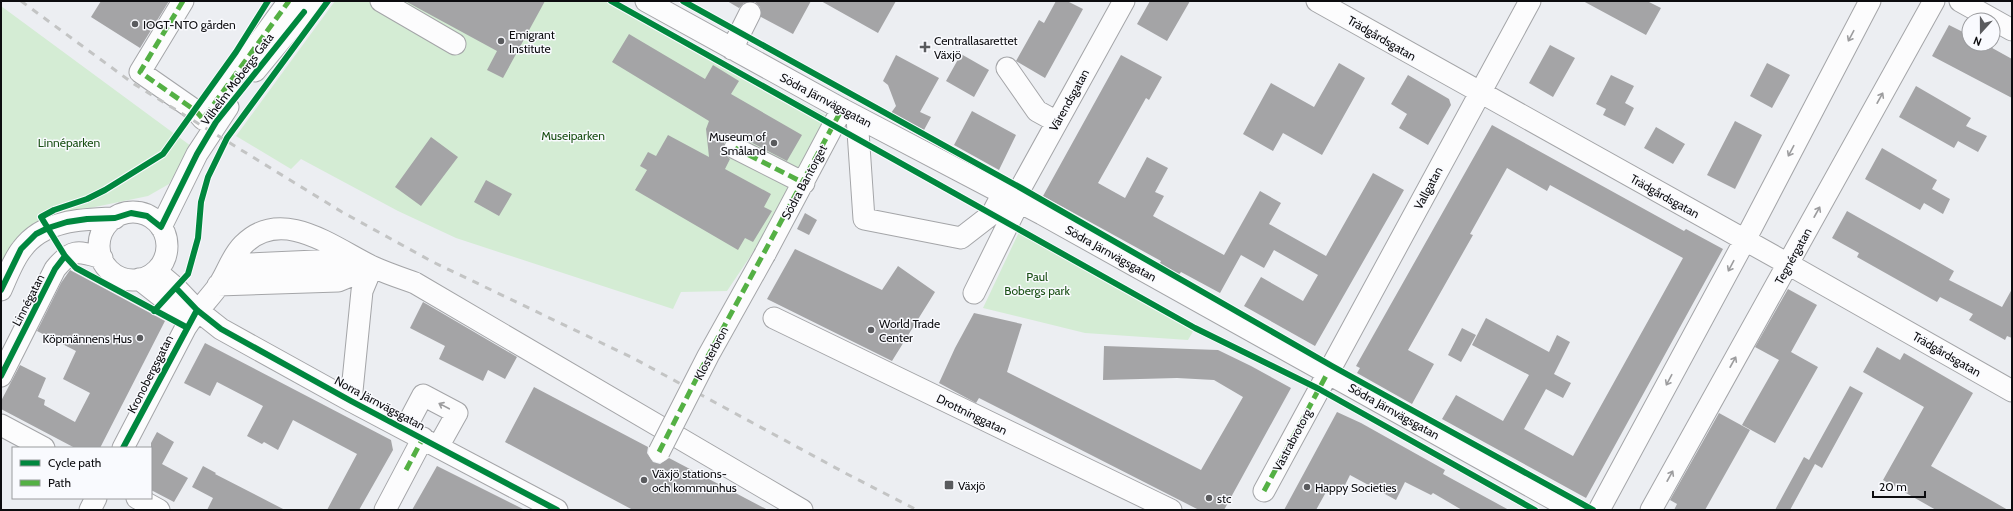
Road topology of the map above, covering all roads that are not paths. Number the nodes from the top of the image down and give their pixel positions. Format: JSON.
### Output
{"nodes":[{"id":1,"x":183,"y":1,"type":"edge"},
{"id":2,"x":289,"y":1,"type":"edge"},
{"id":3,"x":313,"y":1,"type":"edge"},
{"id":4,"x":381,"y":1,"type":"edge"},
{"id":5,"x":646,"y":1,"type":"edge"},
{"id":6,"x":1124,"y":1,"type":"edge"},
{"id":7,"x":1317,"y":1,"type":"edge"},
{"id":8,"x":1530,"y":1,"type":"edge"},
{"id":9,"x":1870,"y":1,"type":"edge"},
{"id":10,"x":1934,"y":1,"type":"edge"},
{"id":11,"x":1960,"y":1,"type":"edge"},
{"id":12,"x":750,"y":13,"type":"dead end"},
{"id":13,"x":2012,"y":30,"type":"edge"},
{"id":14,"x":455,"y":44,"type":"dead end"},
{"id":15,"x":732,"y":49,"type":"junction"},
{"id":16,"x":1008,"y":68,"type":"dead end"},
{"id":17,"x":1480,"y":92,"type":"junction"},
{"id":18,"x":850,"y":113,"type":"junction"},
{"id":19,"x":1057,"y":122,"type":"junction"},
{"id":20,"x":736,"y":148,"type":"dead end"},
{"id":21,"x":804,"y":183,"type":"junction"},
{"id":22,"x":1012,"y":198,"type":"junction"},
{"id":23,"x":115,"y":218,"type":"junction"},
{"id":24,"x":161,"y":227,"type":"junction"},
{"id":25,"x":1745,"y":240,"type":"junction"},
{"id":26,"x":765,"y":254,"type":"joint"},
{"id":27,"x":102,"y":258,"type":"junction"},
{"id":28,"x":1788,"y":264,"type":"junction"},
{"id":29,"x":372,"y":267,"type":"junction"},
{"id":30,"x":148,"y":275,"type":"junction"},
{"id":31,"x":218,"y":285,"type":"junction"},
{"id":32,"x":1,"y":290,"type":"edge"},
{"id":33,"x":974,"y":293,"type":"dead end"},
{"id":34,"x":197,"y":310,"type":"junction"},
{"id":35,"x":774,"y":318,"type":"dead end"},
{"id":36,"x":1,"y":376,"type":"edge"},
{"id":37,"x":1323,"y":382,"type":"junction"},
{"id":38,"x":2012,"y":391,"type":"edge"},
{"id":39,"x":351,"y":401,"type":"junction"},
{"id":40,"x":1,"y":425,"type":"edge"},
{"id":41,"x":422,"y":438,"type":"junction"},
{"id":42,"x":42,"y":447,"type":"edge"},
{"id":43,"x":124,"y":447,"type":"edge"},
{"id":44,"x":659,"y":452,"type":"dead end"},
{"id":45,"x":1264,"y":491,"type":"dead end"},
{"id":46,"x":96,"y":499,"type":"edge"},
{"id":47,"x":139,"y":499,"type":"edge"},
{"id":48,"x":90,"y":510,"type":"edge"},
{"id":49,"x":159,"y":510,"type":"edge"},
{"id":50,"x":385,"y":510,"type":"edge"},
{"id":51,"x":557,"y":510,"type":"edge"},
{"id":52,"x":802,"y":510,"type":"edge"},
{"id":53,"x":1171,"y":510,"type":"edge"},
{"id":54,"x":1573,"y":510,"type":"edge"},
{"id":55,"x":1599,"y":510,"type":"edge"},
{"id":56,"x":1651,"y":510,"type":"edge"}],
"edges":[{"from":1,"to":2,"type":"street"},
{"from":3,"to":24,"type":"street","name":"Vilhelm Mobergs Gata"},
{"from":4,"to":14,"type":"street"},
{"from":5,"to":15,"type":"street","name":"Södra Järnvägsgatan"},
{"from":6,"to":19,"type":"street","name":"Värendsgatan"},
{"from":7,"to":17,"type":"street","name":"Trädgårdsgatan"},
{"from":8,"to":17,"type":"street","name":"Vallgatan"},
{"from":9,"to":25,"type":"street","one_way":true},
{"from":28,"to":10,"type":"street","name":"Tegnérgatan","one_way":true},
{"from":11,"to":13,"type":"street"},
{"from":12,"to":15,"type":"street"},
{"from":15,"to":18,"type":"street","name":"Södra Järnvägsgatan"},
{"from":16,"to":19,"type":"street"},
{"from":17,"to":25,"type":"street","name":"Trädgårdsgatan"},
{"from":17,"to":37,"type":"street","name":"Vallgatan"},
{"from":18,"to":21,"type":"street","name":"Södra Bantorget"},
{"from":18,"to":22,"type":"street","name":"Södra Järnvägsgatan"},
{"from":18,"to":22,"type":"street"},
{"from":19,"to":22,"type":"street","name":"Värendsgatan"},
{"from":20,"to":21,"type":"street"},
{"from":21,"to":26,"type":"street","name":"Södra Bantorget"},
{"from":22,"to":33,"type":"street"},
{"from":22,"to":37,"type":"street","name":"Södra Järnvägsgatan"},
{"from":23,"to":24,"type":"street"},
{"from":23,"to":27,"type":"street"},
{"from":23,"to":32,"type":"street"},
{"from":24,"to":30,"type":"street"},
{"from":25,"to":28,"type":"street","name":"Trädgårdsgatan"},
{"from":25,"to":55,"type":"street","one_way":true},
{"from":26,"to":44,"type":"street","name":"Klosterbron","bridge":true},
{"from":27,"to":30,"type":"street"},
{"from":27,"to":36,"type":"street","name":"Linnégatan"},
{"from":28,"to":38,"type":"street","name":"Trädgårdsgatan"},
{"from":56,"to":28,"type":"street","name":"Tegnérgatan","one_way":true},
{"from":29,"to":31,"type":"street"},
{"from":29,"to":31,"type":"street"},
{"from":29,"to":39,"type":"street"},
{"from":29,"to":52,"type":"street"},
{"from":30,"to":34,"type":"street"},
{"from":31,"to":34,"type":"street","name":"Kronobergsgatan"},
{"from":34,"to":39,"type":"street","name":"Norra Järnvägsgatan"},
{"from":34,"to":43,"type":"street","name":"Kronobergsgatan"},
{"from":35,"to":53,"type":"street","name":"Drottninggatan"},
{"from":37,"to":45,"type":"street","name":"Västrabrotorg"},
{"from":37,"to":54,"type":"street","name":"Södra Järnvägsgatan"},
{"from":39,"to":41,"type":"street","name":"Norra Järnvägsgatan"},
{"from":40,"to":42,"type":"street"},
{"from":41,"to":50,"type":"street"},
{"from":41,"to":51,"type":"street","name":"Norra Järnvägsgatan"},
{"from":46,"to":48,"type":"street"},
{"from":47,"to":49,"type":"street"}]}
